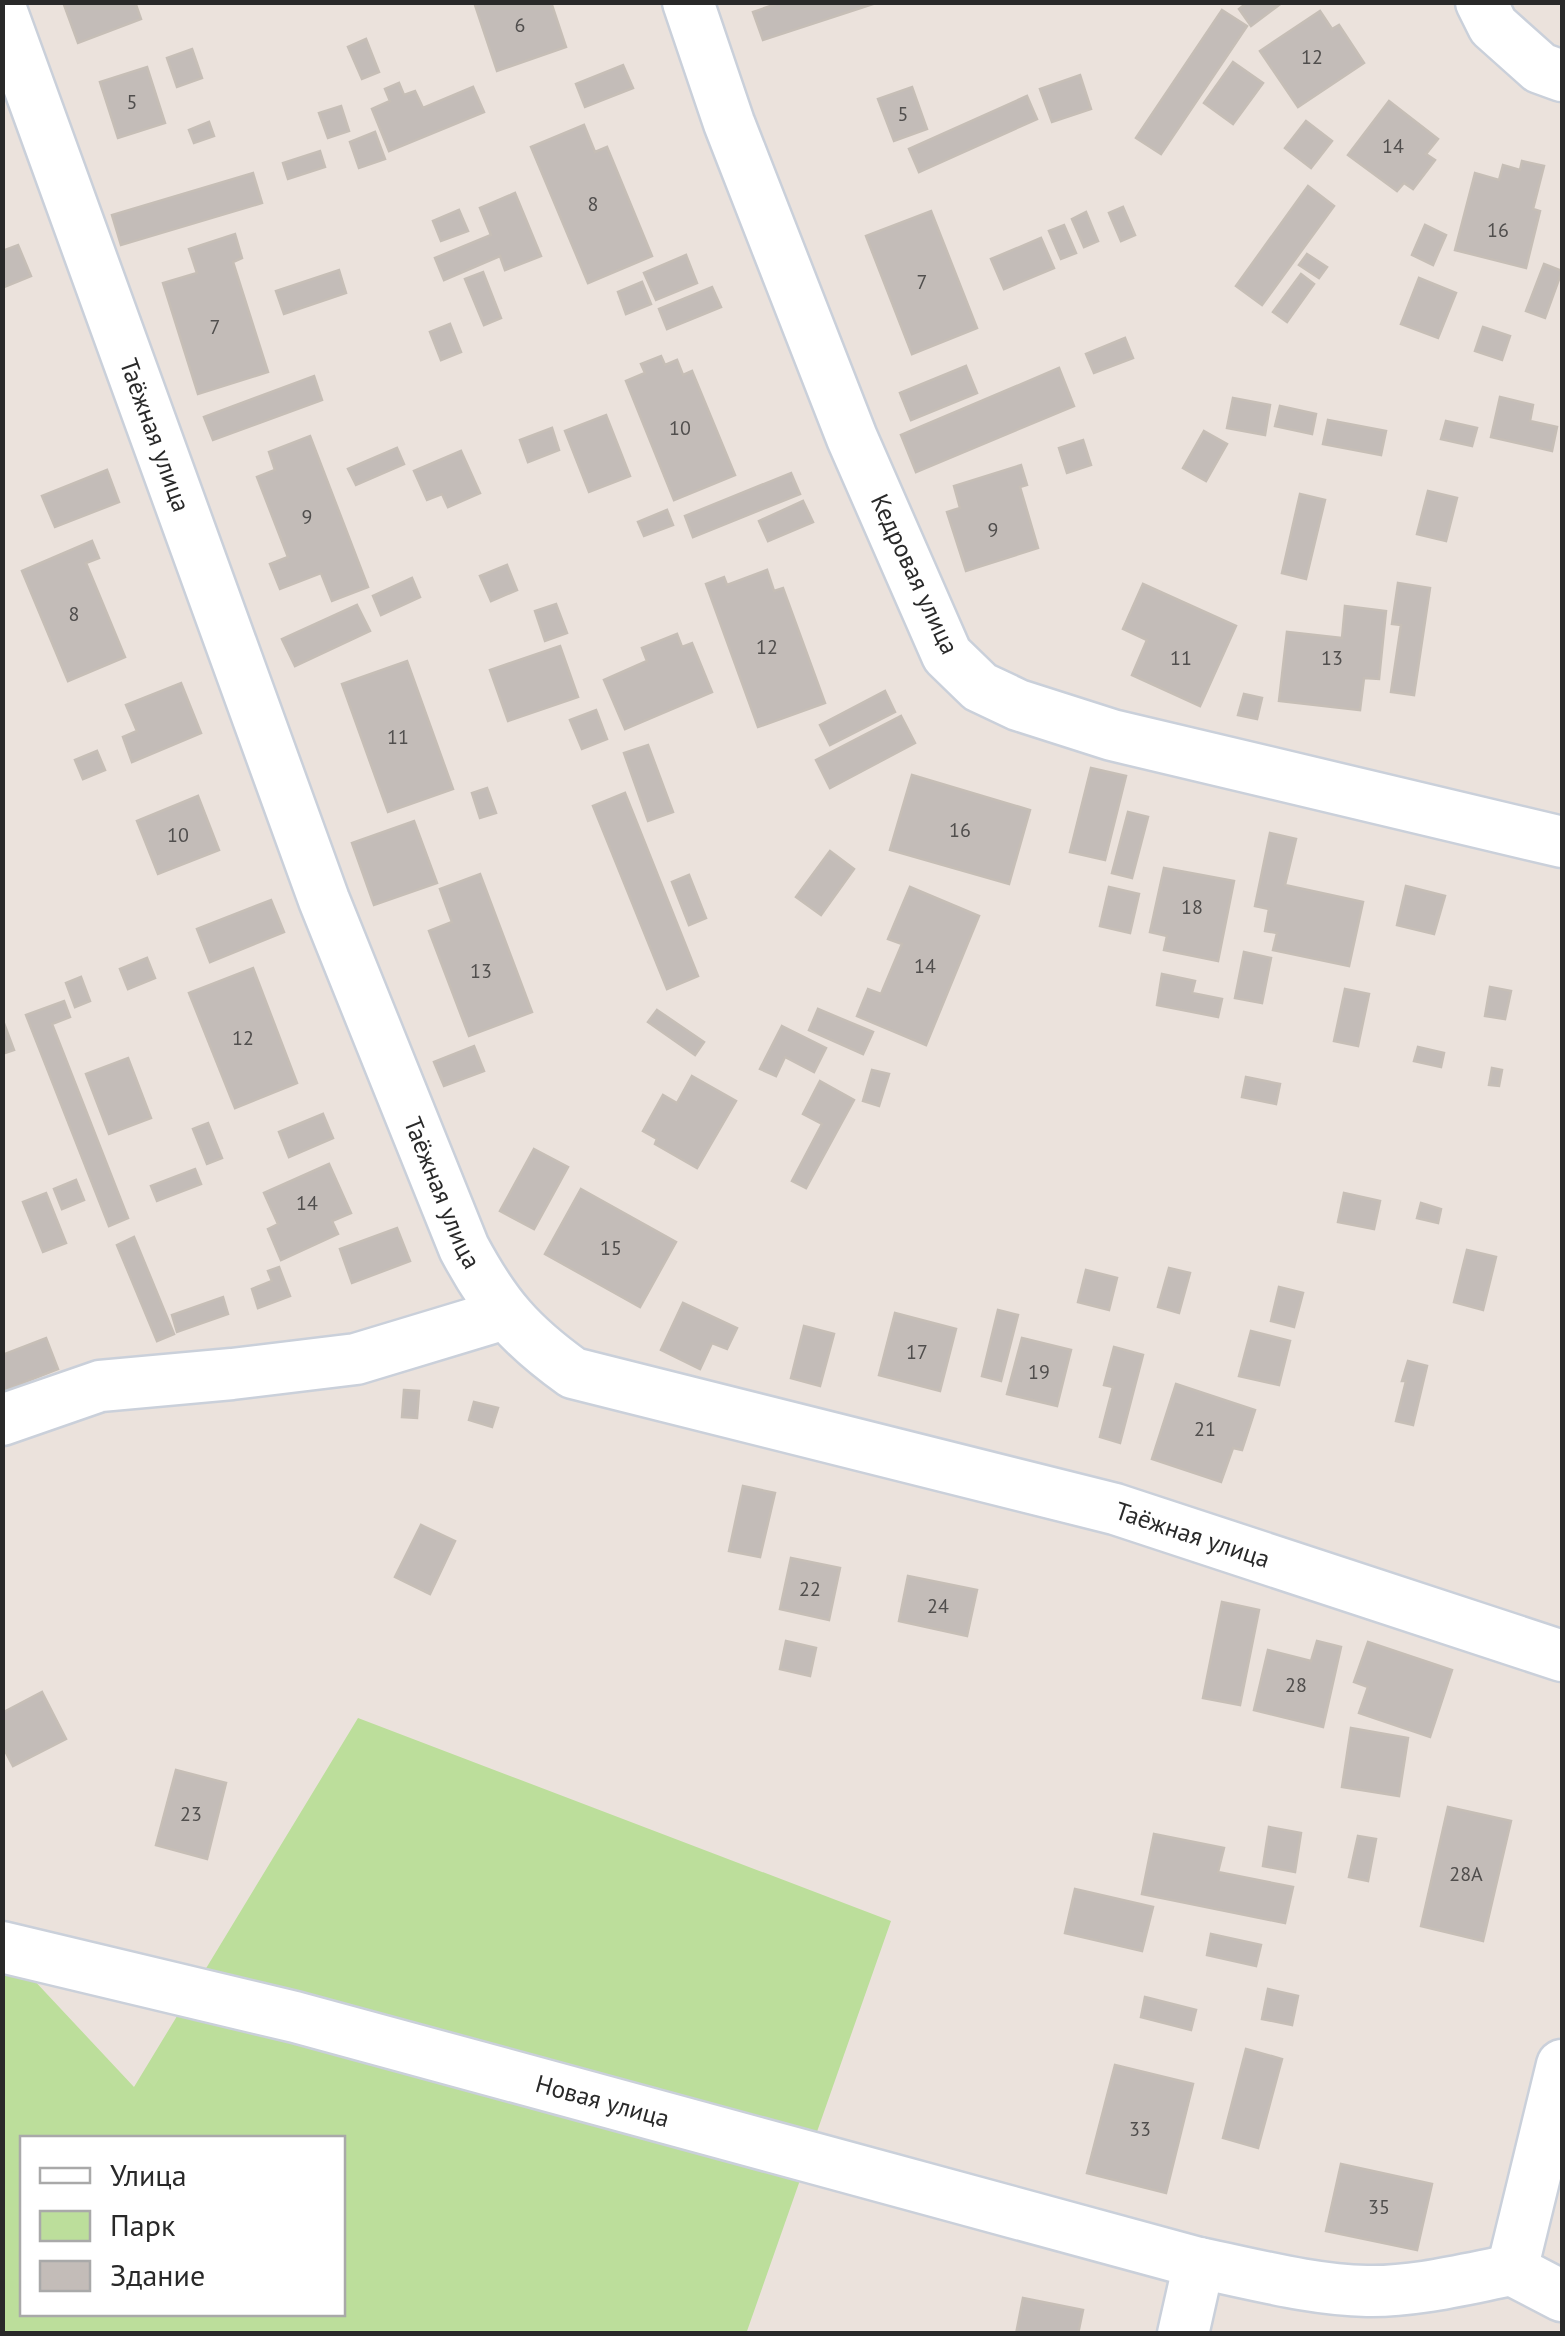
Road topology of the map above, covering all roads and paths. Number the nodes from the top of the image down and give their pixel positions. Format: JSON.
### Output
{"nodes":[{"id":1,"x":688,"y":2,"type":"edge"},
{"id":2,"x":1480,"y":2,"type":"edge"},
{"id":3,"x":2,"y":12,"type":"edge"},
{"id":4,"x":1562,"y":76,"type":"edge"},
{"id":5,"x":1562,"y":842,"type":"edge"},
{"id":6,"x":505,"y":1314,"type":"junction"},
{"id":7,"x":2,"y":1420,"type":"edge"},
{"id":8,"x":1562,"y":1656,"type":"edge"},
{"id":9,"x":2,"y":1947,"type":"edge"},
{"id":10,"x":1562,"y":2065,"type":"edge"},
{"id":11,"x":1199,"y":2263,"type":"junction"},
{"id":12,"x":1512,"y":2270,"type":"junction"},
{"id":13,"x":1562,"y":2296,"type":"edge"},
{"id":14,"x":1183,"y":2334,"type":"edge"}],
"edges":[{"from":1,"to":5,"type":"street","name":"Кедровая улица"},
{"from":2,"to":4,"type":"street"},
{"from":3,"to":6,"type":"street","name":"Таёжная улица"},
{"from":6,"to":7,"type":"street"},
{"from":6,"to":8,"type":"street","name":"Таёжная улица"},
{"from":9,"to":11,"type":"street","name":"Новая улица"},
{"from":10,"to":12,"type":"street"},
{"from":11,"to":12,"type":"street","name":"Новая улица"},
{"from":11,"to":14,"type":"street"},
{"from":12,"to":13,"type":"street"}]}
